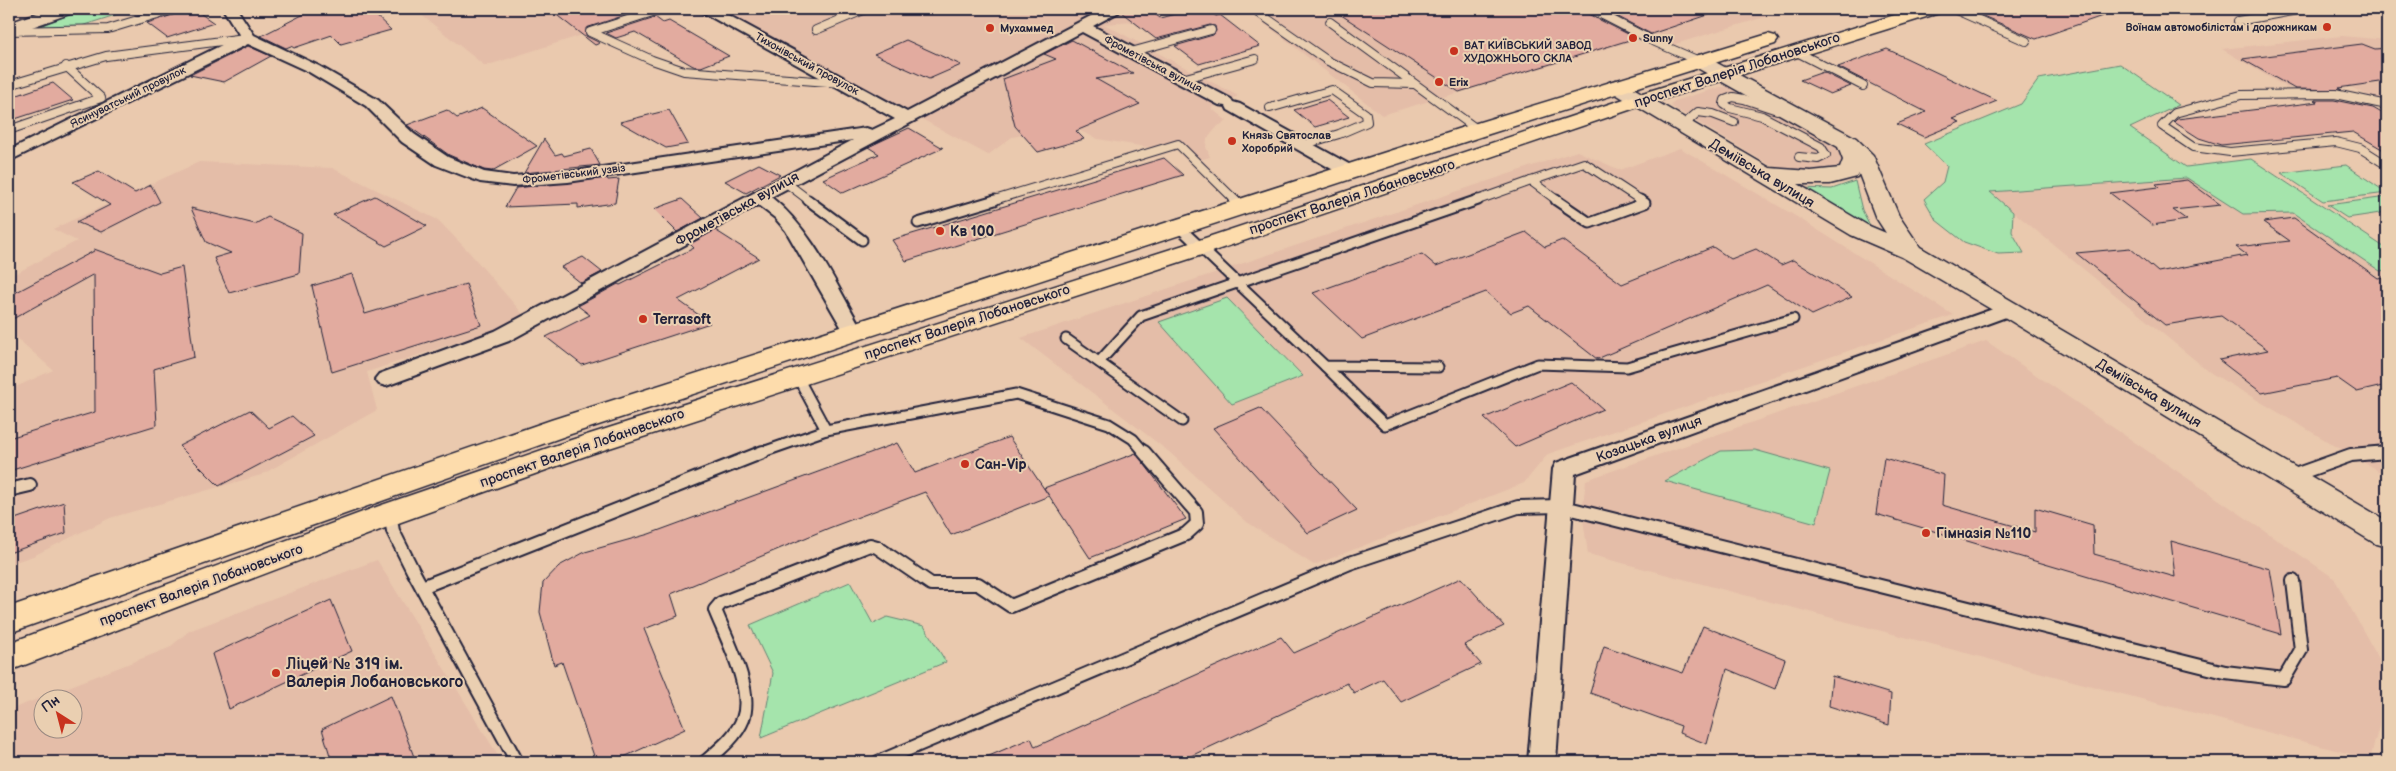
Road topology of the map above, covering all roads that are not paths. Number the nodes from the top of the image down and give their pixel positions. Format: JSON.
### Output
{"nodes":[{"id":1,"x":65,"y":9,"type":"edge"},
{"id":2,"x":174,"y":9,"type":"edge"},
{"id":3,"x":230,"y":9,"type":"edge"},
{"id":4,"x":662,"y":9,"type":"edge"},
{"id":5,"x":707,"y":9,"type":"edge"},
{"id":6,"x":866,"y":9,"type":"edge"},
{"id":7,"x":1114,"y":9,"type":"edge"},
{"id":8,"x":1273,"y":9,"type":"edge"},
{"id":9,"x":1591,"y":9,"type":"edge"},
{"id":10,"x":1932,"y":9,"type":"edge"},
{"id":11,"x":1954,"y":9,"type":"edge"},
{"id":12,"x":2303,"y":9,"type":"edge"},
{"id":13,"x":2238,"y":21,"type":"dead end"},
{"id":14,"x":1330,"y":22,"type":"dead end"},
{"id":15,"x":1082,"y":26,"type":"junction"},
{"id":16,"x":9,"y":30,"type":"edge"},
{"id":17,"x":816,"y":30,"type":"dead end"},
{"id":18,"x":1211,"y":30,"type":"dead end"},
{"id":19,"x":248,"y":38,"type":"junction"},
{"id":20,"x":1796,"y":41,"type":"junction"},
{"id":21,"x":2026,"y":41,"type":"dead end"},
{"id":22,"x":1131,"y":52,"type":"junction"},
{"id":23,"x":1255,"y":59,"type":"dead end"},
{"id":24,"x":1698,"y":61,"type":"junction"},
{"id":25,"x":66,"y":66,"type":"junction"},
{"id":26,"x":1723,"y":74,"type":"junction"},
{"id":27,"x":1182,"y":79,"type":"junction"},
{"id":28,"x":842,"y":83,"type":"junction"},
{"id":29,"x":1414,"y":84,"type":"junction"},
{"id":30,"x":9,"y":85,"type":"edge"},
{"id":31,"x":1616,"y":86,"type":"junction"},
{"id":32,"x":1863,"y":86,"type":"dead end"},
{"id":33,"x":1640,"y":100,"type":"junction"},
{"id":34,"x":2386,"y":105,"type":"edge"},
{"id":35,"x":1270,"y":108,"type":"dead end"},
{"id":36,"x":907,"y":119,"type":"junction"},
{"id":37,"x":1809,"y":121,"type":"junction"},
{"id":38,"x":1734,"y":122,"type":"dead end"},
{"id":39,"x":1688,"y":128,"type":"junction"},
{"id":40,"x":9,"y":130,"type":"edge"},
{"id":41,"x":1478,"y":130,"type":"junction"},
{"id":42,"x":881,"y":131,"type":"junction"},
{"id":43,"x":1848,"y":143,"type":"junction"},
{"id":44,"x":1302,"y":145,"type":"junction"},
{"id":45,"x":764,"y":147,"type":"junction"},
{"id":46,"x":9,"y":156,"type":"edge"},
{"id":47,"x":1798,"y":157,"type":"dead end"},
{"id":48,"x":2387,"y":165,"type":"edge"},
{"id":49,"x":807,"y":170,"type":"junction"},
{"id":50,"x":1760,"y":171,"type":"junction"},
{"id":51,"x":1350,"y":172,"type":"junction"},
{"id":52,"x":785,"y":182,"type":"junction"},
{"id":53,"x":1530,"y":182,"type":"junction"},
{"id":54,"x":758,"y":196,"type":"junction"},
{"id":55,"x":1244,"y":208,"type":"junction"},
{"id":56,"x":918,"y":223,"type":"dead end"},
{"id":57,"x":1180,"y":228,"type":"junction"},
{"id":58,"x":862,"y":240,"type":"dead end"},
{"id":59,"x":1202,"y":247,"type":"junction"},
{"id":60,"x":1911,"y":252,"type":"junction"},
{"id":61,"x":1238,"y":282,"type":"junction"},
{"id":62,"x":2010,"y":309,"type":"junction"},
{"id":63,"x":1793,"y":319,"type":"dead end"},
{"id":64,"x":854,"y":333,"type":"junction"},
{"id":65,"x":1066,"y":339,"type":"dead end"},
{"id":66,"x":1099,"y":362,"type":"junction"},
{"id":67,"x":1325,"y":366,"type":"junction"},
{"id":68,"x":1438,"y":366,"type":"dead end"},
{"id":69,"x":797,"y":376,"type":"junction"},
{"id":70,"x":386,"y":379,"type":"dead end"},
{"id":71,"x":1182,"y":421,"type":"dead end"},
{"id":72,"x":826,"y":430,"type":"junction"},
{"id":73,"x":2387,"y":452,"type":"edge"},
{"id":74,"x":2288,"y":478,"type":"junction"},
{"id":75,"x":30,"y":485,"type":"dead end"},
{"id":76,"x":9,"y":490,"type":"edge"},
{"id":77,"x":1560,"y":506,"type":"junction"},
{"id":78,"x":390,"y":514,"type":"junction"},
{"id":79,"x":2387,"y":536,"type":"edge"},
{"id":80,"x":2294,"y":581,"type":"dead end"},
{"id":81,"x":422,"y":588,"type":"junction"},
{"id":82,"x":9,"y":620,"type":"edge"},
{"id":83,"x":9,"y":656,"type":"edge"},
{"id":84,"x":517,"y":762,"type":"edge"},
{"id":85,"x":705,"y":762,"type":"edge"},
{"id":86,"x":878,"y":762,"type":"edge"},
{"id":87,"x":1542,"y":762,"type":"edge"}],
"edges":[{"from":1,"to":16,"type":"street"},
{"from":2,"to":16,"type":"lane"},
{"from":3,"to":19,"type":"street"},
{"from":4,"to":28,"type":"lane"},
{"from":5,"to":28,"type":"street","name":"Тихонівський провулок"},
{"from":6,"to":17,"type":"lane"},
{"from":7,"to":15,"type":"street","name":"Фрометівська вулиця"},
{"from":8,"to":29,"type":"lane"},
{"from":9,"to":24,"type":"lane"},
{"from":10,"to":20,"type":"main road","name":"проспект Валерія Лобановського"},
{"from":11,"to":21,"type":"lane"},
{"from":12,"to":13,"type":"lane"},
{"from":14,"to":29,"type":"lane"},
{"from":15,"to":22,"type":"street","name":"Фрометівська вулиця"},
{"from":15,"to":36,"type":"street","name":"Фрометівська вулиця"},
{"from":18,"to":22,"type":"lane"},
{"from":19,"to":25,"type":"lane"},
{"from":19,"to":45,"type":"street","name":"Фрометівський узвіз"},
{"from":19,"to":46,"type":"street","name":"Ясинуватський провулок"},
{"from":20,"to":24,"type":"main road","name":"проспект Валерія Лобановського"},
{"from":20,"to":26,"type":"main road","name":"проспект Валерія Лобановського"},
{"from":20,"to":32,"type":"lane"},
{"from":22,"to":27,"type":"street","name":"Фрометівська вулиця"},
{"from":23,"to":27,"type":"lane"},
{"from":24,"to":26,"type":"street","name":"Деміївська вулиця"},
{"from":24,"to":31,"type":"main road","name":"проспект Валерія Лобановського"},
{"from":25,"to":30,"type":"lane"},
{"from":25,"to":40,"type":"lane"},
{"from":26,"to":33,"type":"main road","name":"проспект Валерія Лобановського"},
{"from":26,"to":37,"type":"street","name":"Деміївська вулиця"},
{"from":27,"to":44,"type":"street","name":"Фрометівська вулиця"},
{"from":28,"to":36,"type":"street","name":"Тихонівський провулок"},
{"from":29,"to":41,"type":"lane"},
{"from":31,"to":33,"type":"street","name":"Деміївська вулиця"},
{"from":31,"to":41,"type":"main road","name":"проспект Валерія Лобановського"},
{"from":33,"to":39,"type":"street","name":"Деміївська вулиця"},
{"from":33,"to":59,"type":"main road","name":"проспект Валерія Лобановського"},
{"from":34,"to":48,"type":"lane"},
{"from":35,"to":44,"type":"lane"},
{"from":36,"to":42,"type":"street","name":"Фрометівська вулиця"},
{"from":37,"to":43,"type":"street","name":"Деміївська вулиця"},
{"from":37,"to":47,"type":"lane"},
{"from":38,"to":39,"type":"lane"},
{"from":39,"to":50,"type":"street","name":"Деміївська вулиця"},
{"from":41,"to":51,"type":"main road","name":"проспект Валерія Лобановського"},
{"from":42,"to":45,"type":"street","name":"Фрометівський узвіз"},
{"from":42,"to":49,"type":"street","name":"Фрометівська вулиця"},
{"from":43,"to":50,"type":"street"},
{"from":43,"to":60,"type":"street","name":"Деміївська вулиця"},
{"from":44,"to":51,"type":"street","name":"Фрометівська вулиця"},
{"from":45,"to":49,"type":"street"},
{"from":49,"to":52,"type":"street","name":"Фрометівська вулиця"},
{"from":50,"to":60,"type":"street","name":"Деміївська вулиця"},
{"from":51,"to":55,"type":"main road","name":"проспект Валерія Лобановського"},
{"from":52,"to":54,"type":"street","name":"Фрометівська вулиця"},
{"from":52,"to":58,"type":"lane"},
{"from":53,"to":53,"type":"lane"},
{"from":53,"to":61,"type":"lane"},
{"from":54,"to":64,"type":"street"},
{"from":54,"to":70,"type":"street","name":"Фрометівська вулиця"},
{"from":55,"to":56,"type":"lane"},
{"from":55,"to":57,"type":"main road","name":"проспект Валерія Лобановського"},
{"from":57,"to":59,"type":"lane"},
{"from":57,"to":64,"type":"main road","name":"проспект Валерія Лобановського"},
{"from":59,"to":61,"type":"lane"},
{"from":59,"to":69,"type":"main road","name":"проспект Валерія Лобановського"},
{"from":60,"to":62,"type":"street","name":"Деміївська вулиця"},
{"from":61,"to":66,"type":"lane"},
{"from":61,"to":67,"type":"lane"},
{"from":62,"to":74,"type":"street","name":"Деміївська вулиця"},
{"from":62,"to":77,"type":"street","name":"Козацька вулиця"},
{"from":63,"to":67,"type":"lane"},
{"from":64,"to":82,"type":"main road","name":"проспект Валерія Лобановського"},
{"from":65,"to":66,"type":"lane"},
{"from":66,"to":71,"type":"lane"},
{"from":67,"to":68,"type":"lane"},
{"from":69,"to":72,"type":"lane"},
{"from":69,"to":78,"type":"main road","name":"проспект Валерія Лобановського"},
{"from":72,"to":81,"type":"lane"},
{"from":72,"to":85,"type":"lane"},
{"from":73,"to":74,"type":"lane"},
{"from":74,"to":79,"type":"street","name":"Деміївська вулиця"},
{"from":75,"to":76,"type":"lane"},
{"from":77,"to":80,"type":"lane"},
{"from":77,"to":86,"type":"lane"},
{"from":77,"to":87,"type":"street","name":"Козацька вулиця"},
{"from":78,"to":81,"type":"lane"},
{"from":78,"to":83,"type":"main road","name":"проспект Валерія Лобановського"},
{"from":81,"to":84,"type":"lane"}]}
